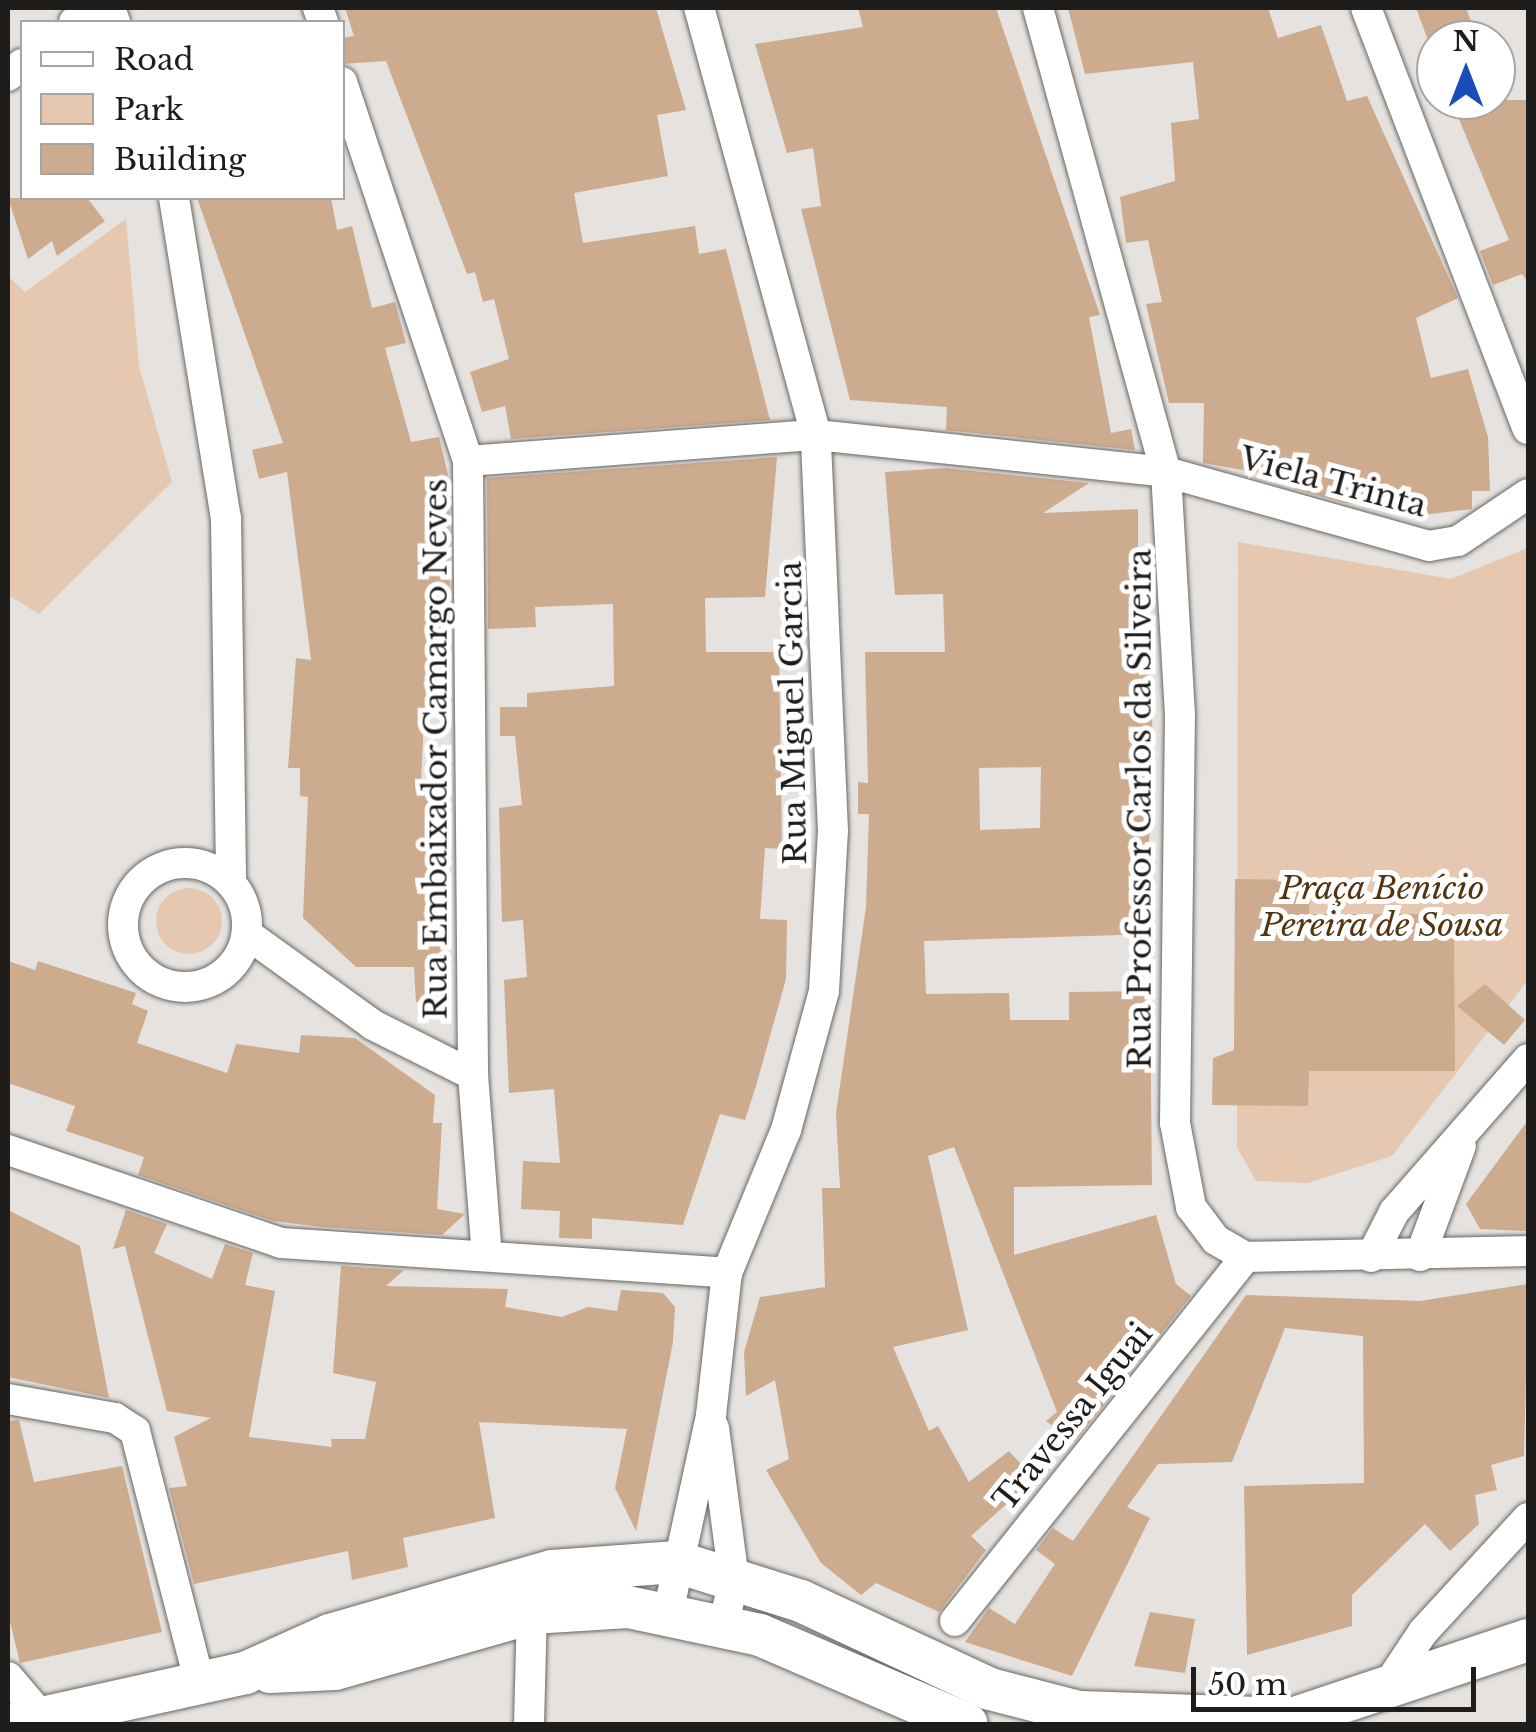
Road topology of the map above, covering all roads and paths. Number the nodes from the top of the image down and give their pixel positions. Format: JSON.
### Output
{"nodes":[{"id":1,"x":699,"y":8,"type":"edge"},
{"id":2,"x":1038,"y":8,"type":"edge"},
{"id":3,"x":1366,"y":8,"type":"edge"},
{"id":4,"x":345,"y":91,"type":"edge"},
{"id":5,"x":174,"y":200,"type":"edge"},
{"id":6,"x":1528,"y":429,"type":"edge"},
{"id":7,"x":816,"y":435,"type":"junction"},
{"id":8,"x":468,"y":461,"type":"junction"},
{"id":9,"x":1166,"y":472,"type":"junction"},
{"id":10,"x":1528,"y":494,"type":"edge"},
{"id":11,"x":230,"y":881,"type":"junction"},
{"id":12,"x":248,"y":934,"type":"junction"},
{"id":13,"x":1528,"y":1060,"type":"edge"},
{"id":14,"x":473,"y":1075,"type":"junction"},
{"id":15,"x":1462,"y":1143,"type":"junction"},
{"id":16,"x":8,"y":1150,"type":"edge"},
{"id":17,"x":1528,"y":1251,"type":"edge"},
{"id":18,"x":487,"y":1255,"type":"junction"},
{"id":19,"x":1420,"y":1256,"type":"junction"},
{"id":20,"x":1246,"y":1257,"type":"junction"},
{"id":21,"x":1372,"y":1257,"type":"junction"},
{"id":22,"x":727,"y":1273,"type":"junction"},
{"id":23,"x":8,"y":1399,"type":"edge"},
{"id":24,"x":712,"y":1416,"type":"junction"},
{"id":25,"x":1528,"y":1518,"type":"edge"},
{"id":26,"x":676,"y":1562,"type":"junction"},
{"id":27,"x":734,"y":1580,"type":"junction"},
{"id":28,"x":532,"y":1613,"type":"junction"},
{"id":29,"x":668,"y":1613,"type":"junction"},
{"id":30,"x":955,"y":1622,"type":"dead end"},
{"id":31,"x":722,"y":1626,"type":"junction"},
{"id":32,"x":1528,"y":1640,"type":"edge"},
{"id":33,"x":244,"y":1673,"type":"junction"},
{"id":34,"x":8,"y":1677,"type":"edge"},
{"id":35,"x":200,"y":1684,"type":"junction"},
{"id":36,"x":1389,"y":1684,"type":"junction"},
{"id":37,"x":29,"y":1721,"type":"edge"},
{"id":38,"x":1283,"y":1722,"type":"edge"},
{"id":39,"x":529,"y":1724,"type":"edge"},
{"id":40,"x":967,"y":1724,"type":"edge"}],
"edges":[{"from":1,"to":7,"type":"street","name":"Rua Miguel Garcia"},
{"from":2,"to":9,"type":"street","name":"Rua Professor Carlos da Silveira"},
{"from":3,"to":6,"type":"street"},
{"from":4,"to":8,"type":"street","name":"Rua Embaixador Camargo Neves"},
{"from":5,"to":11,"type":"street"},
{"from":7,"to":8,"type":"street","name":"Viela Trinta"},
{"from":7,"to":9,"type":"street","name":"Viela Trinta"},
{"from":7,"to":22,"type":"street","name":"Rua Miguel Garcia"},
{"from":8,"to":14,"type":"street","name":"Rua Embaixador Camargo Neves"},
{"from":9,"to":10,"type":"street","name":"Viela Trinta"},
{"from":9,"to":20,"type":"street","name":"Rua Professor Carlos da Silveira"},
{"from":11,"to":12,"type":"street"},
{"from":11,"to":12,"type":"street"},
{"from":12,"to":14,"type":"street"},
{"from":13,"to":15,"type":"street"},
{"from":14,"to":18,"type":"street","name":"Rua Embaixador Camargo Neves"},
{"from":15,"to":19,"type":"street"},
{"from":15,"to":21,"type":"street"},
{"from":16,"to":18,"type":"street"},
{"from":17,"to":19,"type":"street"},
{"from":18,"to":22,"type":"street"},
{"from":19,"to":21,"type":"street"},
{"from":20,"to":21,"type":"street"},
{"from":20,"to":30,"type":"street","name":"Travessa Iguai"},
{"from":22,"to":24,"type":"street","name":"Rua Miguel Garcia"},
{"from":23,"to":35,"type":"street"},
{"from":24,"to":26,"type":"street","name":"Rua Miguel Garcia"},
{"from":24,"to":27,"type":"street","name":"Rua Miguel Garcia"},
{"from":25,"to":36,"type":"street"},
{"from":26,"to":27,"type":"main road"},
{"from":26,"to":29,"type":"street","name":"Rua Miguel Garcia"},
{"from":26,"to":33,"type":"main road"},
{"from":27,"to":31,"type":"street","name":"Rua Miguel Garcia"},
{"from":27,"to":38,"type":"main road"},
{"from":28,"to":29,"type":"main road"},
{"from":28,"to":33,"type":"main road"},
{"from":28,"to":39,"type":"street"},
{"from":29,"to":31,"type":"main road"},
{"from":31,"to":40,"type":"main road"},
{"from":32,"to":36,"type":"main road"},
{"from":33,"to":35,"type":"main road"},
{"from":34,"to":37,"type":"street"},
{"from":35,"to":37,"type":"main road"},
{"from":36,"to":38,"type":"main road"}]}
